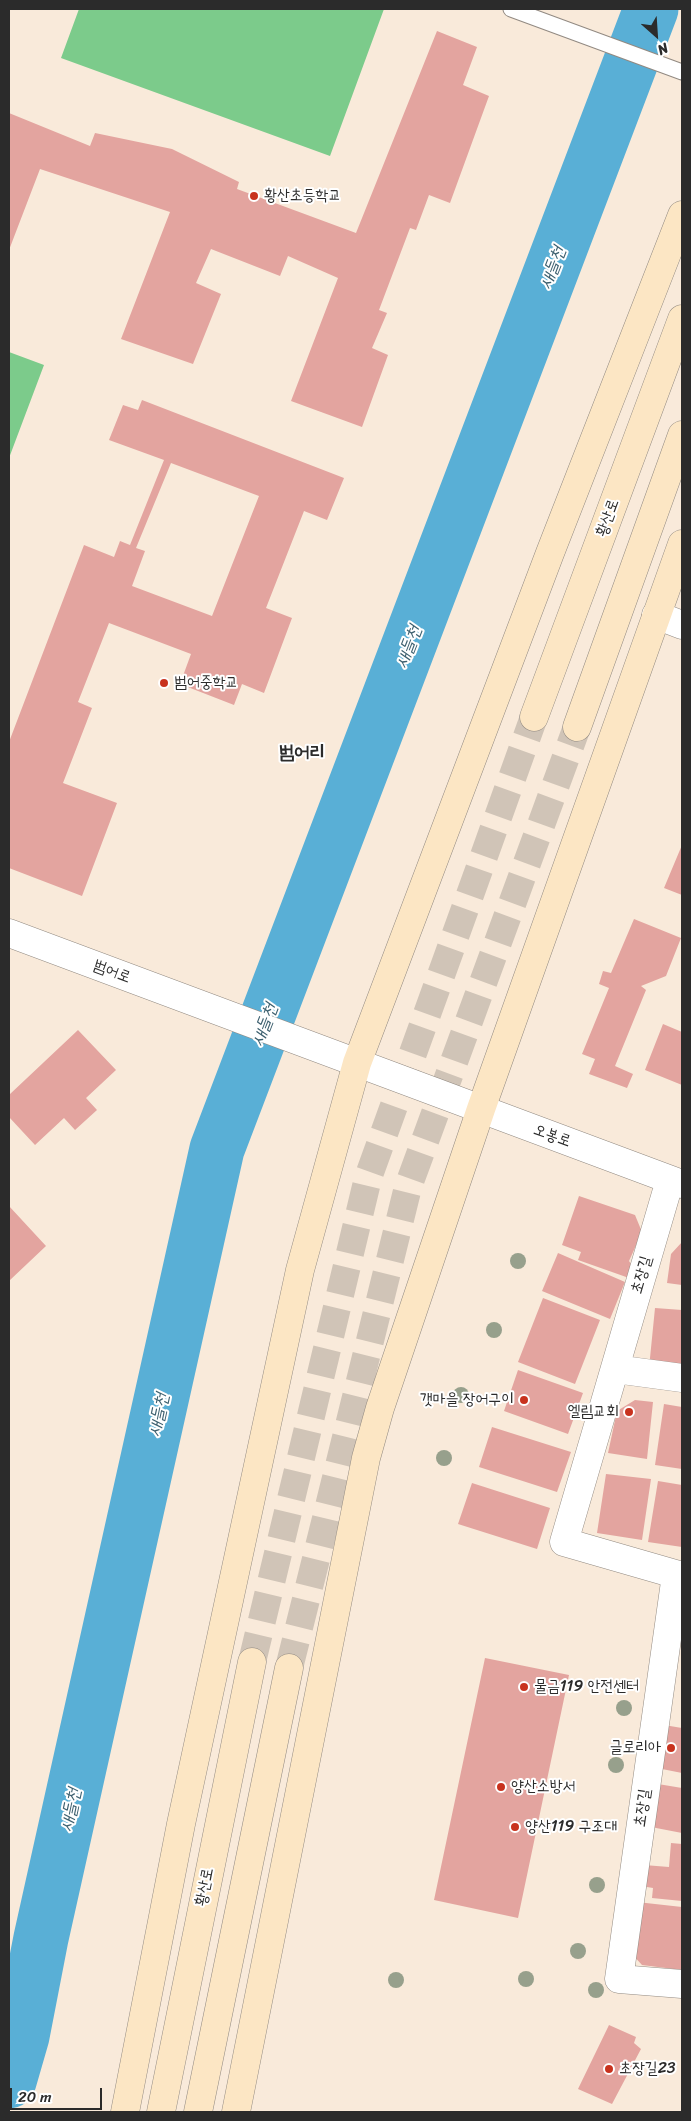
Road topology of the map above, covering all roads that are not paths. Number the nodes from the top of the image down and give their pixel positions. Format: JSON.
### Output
{"nodes":[{"id":1,"x":511,"y":9,"type":"edge"},
{"id":2,"x":682,"y":72,"type":"edge"},
{"id":3,"x":682,"y":215,"type":"edge"},
{"id":4,"x":682,"y":320,"type":"edge"},
{"id":5,"x":682,"y":435,"type":"edge"},
{"id":6,"x":682,"y":544,"type":"edge"},
{"id":7,"x":656,"y":615,"type":"junction"},
{"id":8,"x":682,"y":625,"type":"edge"},
{"id":9,"x":534,"y":717,"type":"tunnel mouth"},
{"id":10,"x":577,"y":727,"type":"tunnel mouth"},
{"id":11,"x":9,"y":933,"type":"edge"},
{"id":12,"x":357,"y":1063,"type":"junction"},
{"id":13,"x":481,"y":1109,"type":"junction"},
{"id":14,"x":676,"y":1182,"type":"edge"},
{"id":15,"x":615,"y":1369,"type":"junction"},
{"id":16,"x":682,"y":1378,"type":"edge"},
{"id":17,"x":679,"y":1575,"type":"edge"},
{"id":18,"x":252,"y":1662,"type":"tunnel mouth"},
{"id":19,"x":289,"y":1668,"type":"tunnel mouth"},
{"id":20,"x":682,"y":1984,"type":"edge"},
{"id":21,"x":126,"y":2112,"type":"edge"},
{"id":22,"x":161,"y":2112,"type":"edge"},
{"id":23,"x":198,"y":2112,"type":"edge"},
{"id":24,"x":236,"y":2112,"type":"edge"}],
"edges":[{"from":1,"to":2,"type":"lane"},
{"from":3,"to":12,"type":"main road"},
{"from":4,"to":9,"type":"main road","name":"황산로"},
{"from":5,"to":10,"type":"main road"},
{"from":6,"to":7,"type":"main road"},
{"from":7,"to":8,"type":"street"},
{"from":7,"to":13,"type":"main road"},
{"from":11,"to":12,"type":"street","name":"범어로"},
{"from":12,"to":13,"type":"street","name":"오봉로"},
{"from":12,"to":21,"type":"main road"},
{"from":13,"to":14,"type":"street","name":"오봉로"},
{"from":13,"to":24,"type":"main road"},
{"from":14,"to":15,"type":"street","name":"초장길"},
{"from":15,"to":16,"type":"street"},
{"from":15,"to":17,"type":"street","name":"초장길"},
{"from":17,"to":20,"type":"street","name":"초장길"},
{"from":18,"to":22,"type":"main road","name":"황산로"},
{"from":19,"to":23,"type":"main road"}]}
